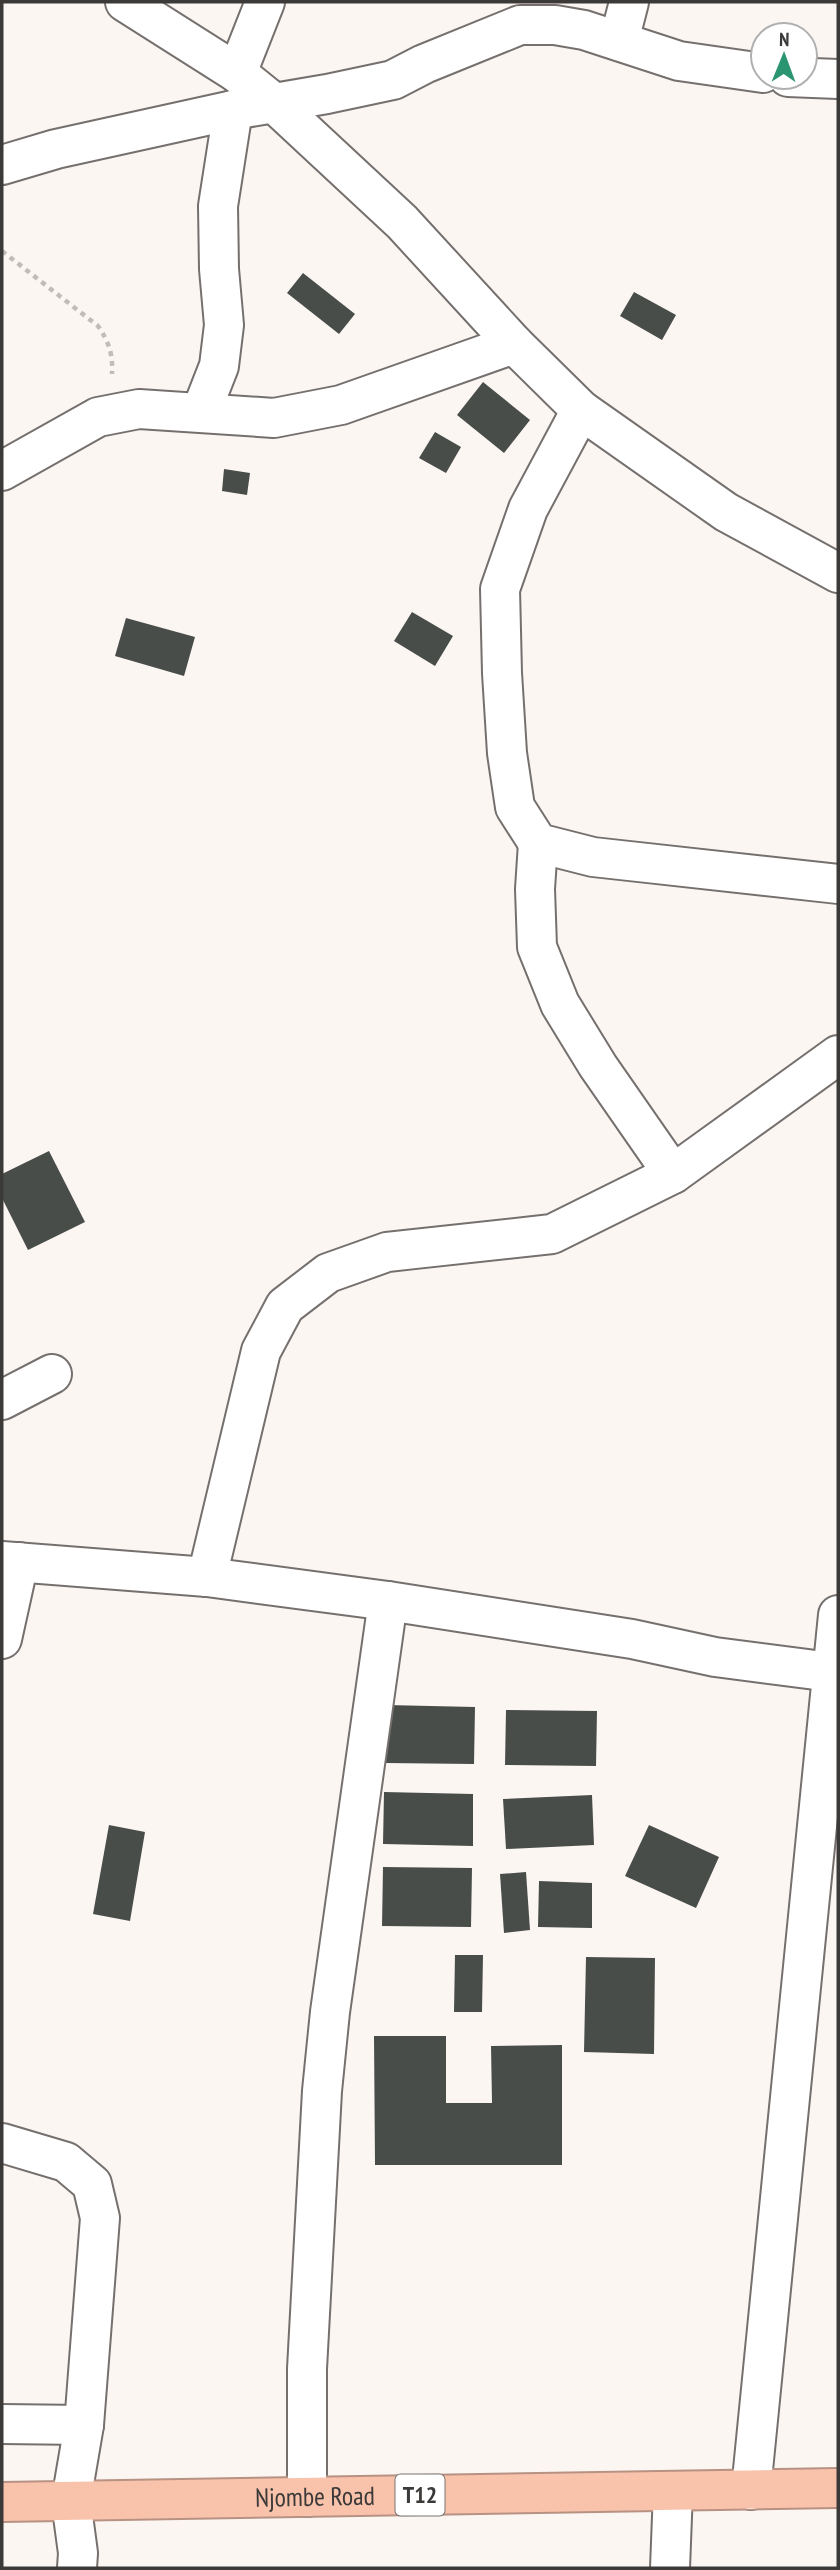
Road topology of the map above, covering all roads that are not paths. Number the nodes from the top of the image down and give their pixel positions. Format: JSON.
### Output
{"nodes":[{"id":1,"x":125,"y":2,"type":"edge"},
{"id":2,"x":265,"y":2,"type":"edge"},
{"id":3,"x":555,"y":2,"type":"edge"},
{"id":4,"x":629,"y":2,"type":"edge"},
{"id":5,"x":520,"y":25,"type":"junction"},
{"id":6,"x":619,"y":41,"type":"junction"},
{"id":7,"x":749,"y":72,"type":"edge"},
{"id":8,"x":819,"y":78,"type":"edge"},
{"id":9,"x":838,"y":79,"type":"edge"},
{"id":10,"x":235,"y":91,"type":"junction"},
{"id":11,"x":273,"y":102,"type":"junction"},
{"id":12,"x":2,"y":165,"type":"edge"},
{"id":13,"x":514,"y":344,"type":"junction"},
{"id":14,"x":581,"y":410,"type":"junction"},
{"id":15,"x":201,"y":412,"type":"junction"},
{"id":16,"x":2,"y":471,"type":"edge"},
{"id":17,"x":838,"y":573,"type":"edge"},
{"id":18,"x":538,"y":843,"type":"junction"},
{"id":19,"x":838,"y":884,"type":"edge"},
{"id":20,"x":838,"y":1055,"type":"edge"},
{"id":21,"x":673,"y":1174,"type":"junction"},
{"id":22,"x":52,"y":1374,"type":"dead end"},
{"id":23,"x":2,"y":1401,"type":"edge"},
{"id":24,"x":10,"y":1561,"type":"edge"},
{"id":25,"x":206,"y":1577,"type":"junction"},
{"id":26,"x":388,"y":1601,"type":"junction"},
{"id":27,"x":838,"y":1615,"type":"edge"},
{"id":28,"x":2,"y":1639,"type":"edge"},
{"id":29,"x":831,"y":1672,"type":"junction"},
{"id":30,"x":2,"y":2143,"type":"edge"},
{"id":31,"x":2,"y":2424,"type":"edge"},
{"id":32,"x":84,"y":2425,"type":"junction"},
{"id":33,"x":838,"y":2488,"type":"edge"},
{"id":34,"x":751,"y":2490,"type":"junction"},
{"id":35,"x":673,"y":2491,"type":"junction"},
{"id":36,"x":307,"y":2497,"type":"junction"},
{"id":37,"x":71,"y":2501,"type":"junction"},
{"id":38,"x":2,"y":2502,"type":"edge"},
{"id":39,"x":77,"y":2568,"type":"edge"},
{"id":40,"x":670,"y":2568,"type":"edge"}],
"edges":[{"from":1,"to":10,"type":"street"},
{"from":2,"to":10,"type":"street"},
{"from":3,"to":5,"type":"street"},
{"from":4,"to":6,"type":"street"},
{"from":5,"to":6,"type":"street"},
{"from":5,"to":11,"type":"street"},
{"from":6,"to":7,"type":"street"},
{"from":8,"to":9,"type":"street"},
{"from":10,"to":11,"type":"street"},
{"from":10,"to":12,"type":"street"},
{"from":10,"to":15,"type":"street"},
{"from":11,"to":13,"type":"street"},
{"from":13,"to":14,"type":"street"},
{"from":13,"to":15,"type":"street"},
{"from":14,"to":17,"type":"street"},
{"from":14,"to":18,"type":"street"},
{"from":15,"to":16,"type":"street"},
{"from":18,"to":19,"type":"street"},
{"from":18,"to":21,"type":"street"},
{"from":20,"to":21,"type":"street"},
{"from":21,"to":25,"type":"street"},
{"from":22,"to":23,"type":"street"},
{"from":24,"to":25,"type":"street"},
{"from":24,"to":28,"type":"street"},
{"from":25,"to":26,"type":"street"},
{"from":26,"to":29,"type":"street"},
{"from":26,"to":36,"type":"street"},
{"from":27,"to":29,"type":"street"},
{"from":29,"to":34,"type":"street"},
{"from":30,"to":32,"type":"street"},
{"from":31,"to":32,"type":"street"},
{"from":32,"to":37,"type":"street"},
{"from":33,"to":34,"type":"highway","name":"Njombe Road","number":"T12"},
{"from":34,"to":35,"type":"highway","name":"Njombe Road","number":"T12"},
{"from":35,"to":36,"type":"highway","name":"Njombe Road","number":"T12"},
{"from":35,"to":40,"type":"street"},
{"from":36,"to":37,"type":"highway","name":"Njombe Road","number":"T12"},
{"from":37,"to":38,"type":"highway","name":"Njombe Road","number":"T12"},
{"from":37,"to":39,"type":"street"}]}
